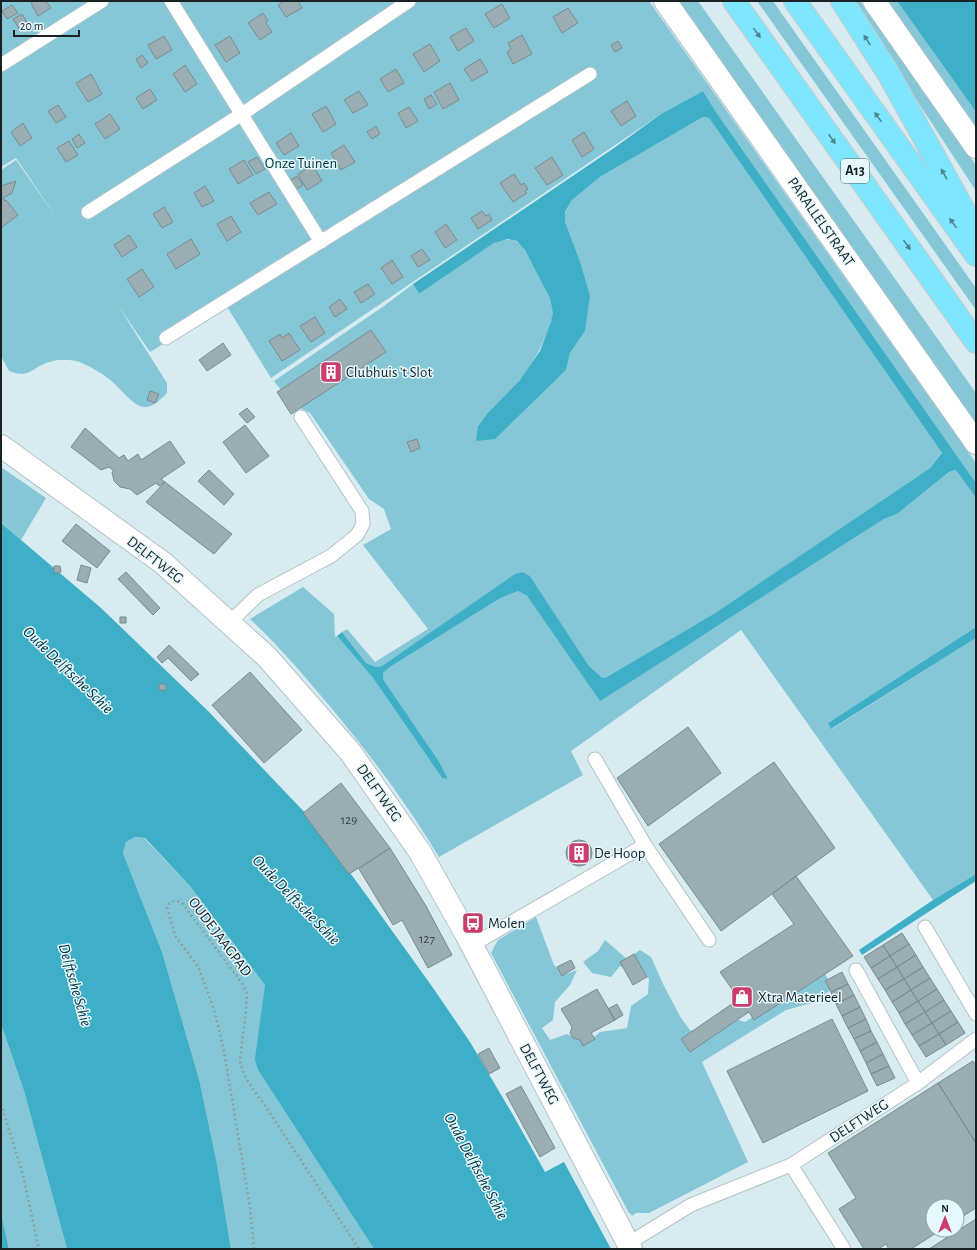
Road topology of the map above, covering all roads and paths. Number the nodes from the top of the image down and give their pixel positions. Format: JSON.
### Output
{"nodes":[{"id":1,"x":102,"y":1,"type":"edge"},
{"id":2,"x":171,"y":1,"type":"edge"},
{"id":3,"x":665,"y":1,"type":"edge"},
{"id":4,"x":734,"y":1,"type":"edge"},
{"id":5,"x":795,"y":1,"type":"edge"},
{"id":6,"x":842,"y":1,"type":"edge"},
{"id":7,"x":874,"y":1,"type":"edge"},
{"id":8,"x":406,"y":2,"type":"edge"},
{"id":9,"x":1,"y":65,"type":"edge"},
{"id":10,"x":590,"y":74,"type":"dead end"},
{"id":11,"x":242,"y":114,"type":"junction"},
{"id":12,"x":976,"y":147,"type":"edge"},
{"id":13,"x":88,"y":212,"type":"dead end"},
{"id":14,"x":976,"y":232,"type":"edge"},
{"id":15,"x":321,"y":242,"type":"junction"},
{"id":16,"x":976,"y":255,"type":"edge"},
{"id":17,"x":166,"y":338,"type":"dead end"},
{"id":18,"x":976,"y":342,"type":"edge"},
{"id":19,"x":301,"y":416,"type":"dead end"},
{"id":20,"x":976,"y":443,"type":"edge"},
{"id":21,"x":1,"y":446,"type":"edge"},
{"id":22,"x":229,"y":623,"type":"junction"},
{"id":23,"x":595,"y":759,"type":"dead end"},
{"id":24,"x":645,"y":845,"type":"junction"},
{"id":25,"x":925,"y":927,"type":"dead end"},
{"id":26,"x":709,"y":940,"type":"dead end"},
{"id":27,"x":472,"y":945,"type":"junction"},
{"id":28,"x":856,"y":970,"type":"dead end"},
{"id":29,"x":976,"y":1014,"type":"edge"},
{"id":30,"x":976,"y":1039,"type":"edge"},
{"id":31,"x":918,"y":1083,"type":"junction"},
{"id":32,"x":1,"y":1104,"type":"edge"},
{"id":33,"x":791,"y":1165,"type":"junction"},
{"id":34,"x":630,"y":1246,"type":"edge"},
{"id":35,"x":39,"y":1249,"type":"edge"},
{"id":36,"x":254,"y":1249,"type":"edge"},
{"id":37,"x":359,"y":1249,"type":"edge"},
{"id":38,"x":844,"y":1249,"type":"edge"}],
"edges":[{"from":1,"to":9,"type":"lane"},
{"from":2,"to":11,"type":"lane"},
{"from":3,"to":20,"type":"street","name":"PARALLELSTRAAT"},
{"from":4,"to":18,"type":"highway","number":"A13","one_way":true},
{"from":16,"to":5,"type":"highway","one_way":true},
{"from":14,"to":6,"type":"highway","one_way":true},
{"from":7,"to":12,"type":"street"},
{"from":8,"to":11,"type":"lane"},
{"from":10,"to":15,"type":"lane"},
{"from":11,"to":13,"type":"lane"},
{"from":11,"to":15,"type":"lane"},
{"from":15,"to":17,"type":"lane"},
{"from":19,"to":22,"type":"lane"},
{"from":21,"to":22,"type":"street","name":"DELFTWEG"},
{"from":22,"to":27,"type":"street","name":"DELFTWEG"},
{"from":23,"to":24,"type":"lane"},
{"from":24,"to":26,"type":"lane"},
{"from":24,"to":27,"type":"lane"},
{"from":25,"to":29,"type":"lane"},
{"from":27,"to":34,"type":"street","name":"DELFTWEG"},
{"from":28,"to":31,"type":"lane"},
{"from":30,"to":31,"type":"lane","name":"DELFTWEG"},
{"from":31,"to":33,"type":"lane","name":"DELFTWEG"},
{"from":32,"to":35,"type":"path"},
{"from":33,"to":34,"type":"lane","name":"DELFTWEG"},
{"from":33,"to":38,"type":"lane"},
{"from":36,"to":37,"type":"path","name":"OUDE JAAGPAD"}]}
